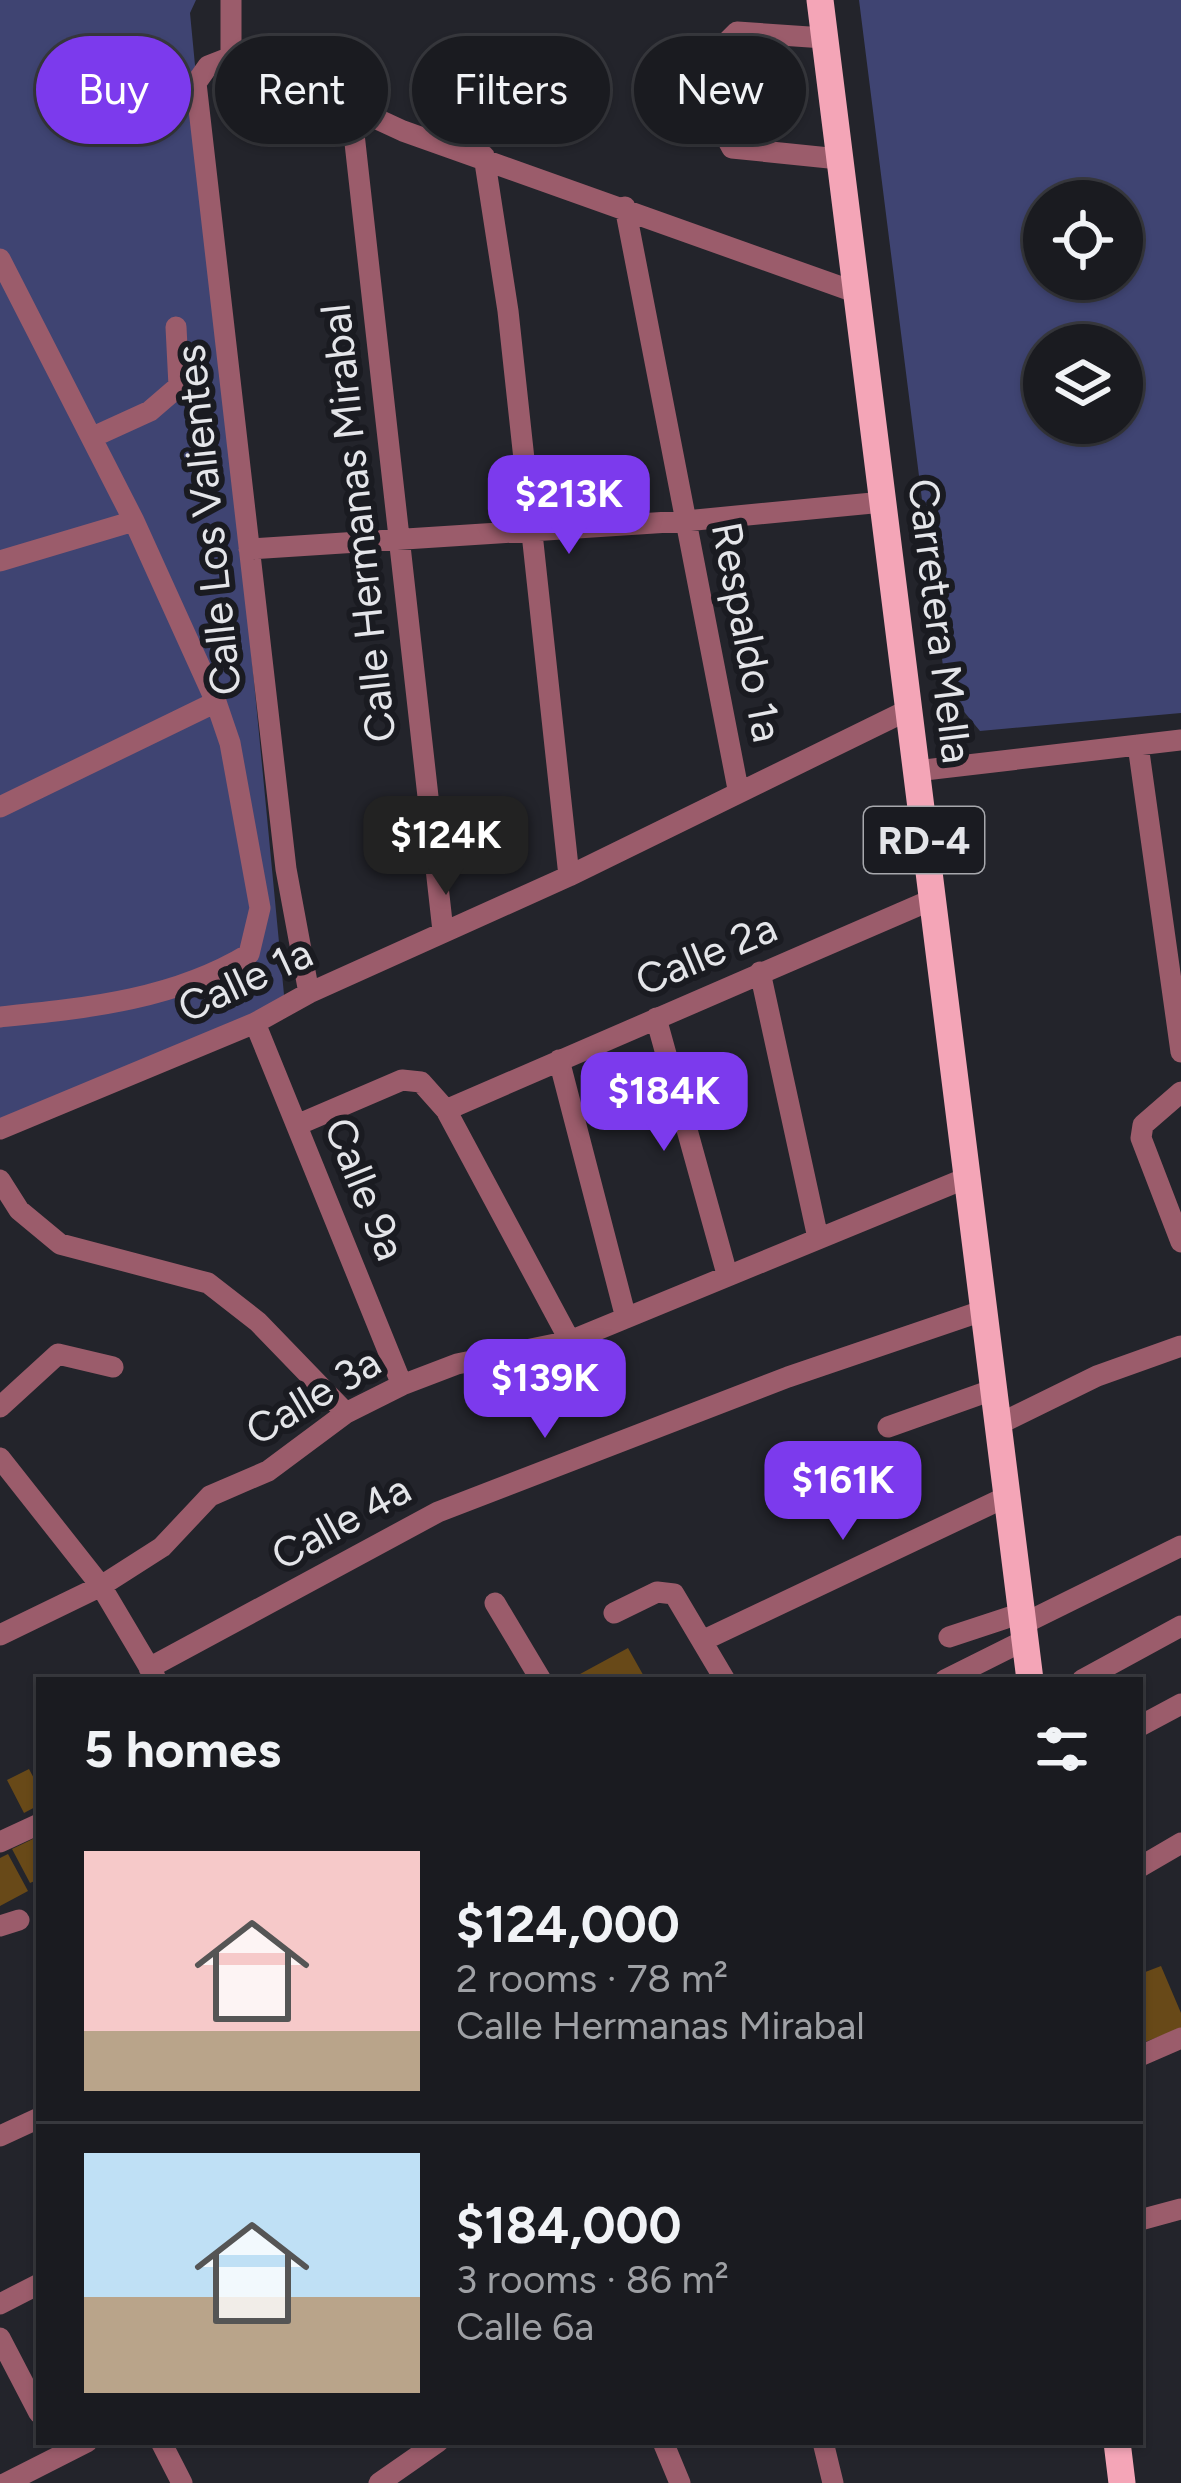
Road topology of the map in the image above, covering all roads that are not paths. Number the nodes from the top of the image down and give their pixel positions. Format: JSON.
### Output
{"nodes":[{"id":1,"x":231,"y":0,"type":"edge"},
{"id":2,"x":820,"y":0,"type":"edge"},
{"id":3,"x":231,"y":36,"type":"edge"},
{"id":4,"x":824,"y":38,"type":"junction"},
{"id":5,"x":215,"y":63,"type":"edge"},
{"id":6,"x":388,"y":124,"type":"edge"},
{"id":7,"x":355,"y":144,"type":"edge"},
{"id":8,"x":484,"y":156,"type":"junction"},
{"id":9,"x":839,"y":159,"type":"junction"},
{"id":10,"x":625,"y":207,"type":"junction"},
{"id":11,"x":0,"y":259,"type":"edge"},
{"id":12,"x":855,"y":292,"type":"junction"},
{"id":13,"x":23,"y":297,"type":"junction"},
{"id":14,"x":0,"y":308,"type":"edge"},
{"id":15,"x":176,"y":327,"type":"dead end"},
{"id":16,"x":93,"y":437,"type":"junction"},
{"id":17,"x":883,"y":502,"type":"junction"},
{"id":18,"x":134,"y":520,"type":"junction"},
{"id":19,"x":685,"y":521,"type":"junction"},
{"id":20,"x":532,"y":531,"type":"junction"},
{"id":21,"x":399,"y":540,"type":"junction"},
{"id":22,"x":249,"y":549,"type":"junction"},
{"id":23,"x":0,"y":561,"type":"edge"},
{"id":24,"x":216,"y":702,"type":"junction"},
{"id":25,"x":910,"y":709,"type":"junction"},
{"id":26,"x":1181,"y":740,"type":"edge"},
{"id":27,"x":1138,"y":745,"type":"junction"},
{"id":28,"x":916,"y":771,"type":"junction"},
{"id":29,"x":739,"y":789,"type":"junction"},
{"id":30,"x":0,"y":807,"type":"edge"},
{"id":31,"x":568,"y":876,"type":"junction"},
{"id":32,"x":931,"y":900,"type":"junction"},
{"id":33,"x":443,"y":931,"type":"junction"},
{"id":34,"x":760,"y":972,"type":"junction"},
{"id":35,"x":308,"y":993,"type":"junction"},
{"id":36,"x":0,"y":1017,"type":"edge"},
{"id":37,"x":656,"y":1018,"type":"junction"},
{"id":38,"x":255,"y":1023,"type":"junction"},
{"id":39,"x":1181,"y":1052,"type":"edge"},
{"id":40,"x":559,"y":1060,"type":"junction"},
{"id":41,"x":1181,"y":1093,"type":"edge"},
{"id":42,"x":446,"y":1110,"type":"junction"},
{"id":43,"x":297,"y":1125,"type":"junction"},
{"id":44,"x":0,"y":1130,"type":"edge"},
{"id":45,"x":964,"y":1178,"type":"junction"},
{"id":46,"x":0,"y":1180,"type":"edge"},
{"id":47,"x":818,"y":1238,"type":"junction"},
{"id":48,"x":1181,"y":1242,"type":"edge"},
{"id":49,"x":727,"y":1274,"type":"junction"},
{"id":50,"x":982,"y":1311,"type":"junction"},
{"id":51,"x":626,"y":1318,"type":"junction"},
{"id":52,"x":570,"y":1341,"type":"junction"},
{"id":53,"x":1181,"y":1346,"type":"edge"},
{"id":54,"x":113,"y":1366,"type":"dead end"},
{"id":55,"x":402,"y":1385,"type":"junction"},
{"id":56,"x":992,"y":1390,"type":"junction"},
{"id":57,"x":0,"y":1407,"type":"edge"},
{"id":58,"x":346,"y":1413,"type":"junction"},
{"id":59,"x":997,"y":1425,"type":"junction"},
{"id":60,"x":888,"y":1427,"type":"dead end"},
{"id":61,"x":0,"y":1458,"type":"edge"},
{"id":62,"x":1008,"y":1496,"type":"junction"},
{"id":63,"x":1181,"y":1546,"type":"edge"},
{"id":64,"x":101,"y":1586,"type":"junction"},
{"id":65,"x":495,"y":1603,"type":"dead end"},
{"id":66,"x":614,"y":1613,"type":"dead end"},
{"id":67,"x":1023,"y":1626,"type":"junction"},
{"id":68,"x":1181,"y":1627,"type":"edge"},
{"id":69,"x":0,"y":1635,"type":"edge"},
{"id":70,"x":949,"y":1637,"type":"dead end"},
{"id":71,"x":702,"y":1641,"type":"junction"},
{"id":72,"x":153,"y":1674,"type":"edge"},
{"id":73,"x":539,"y":1677,"type":"edge"},
{"id":74,"x":722,"y":1677,"type":"edge"},
{"id":75,"x":949,"y":1677,"type":"edge"},
{"id":76,"x":1030,"y":1677,"type":"edge"},
{"id":77,"x":1088,"y":1677,"type":"edge"},
{"id":78,"x":1181,"y":1704,"type":"edge"},
{"id":79,"x":1143,"y":1724,"type":"edge"},
{"id":80,"x":36,"y":1825,"type":"edge"},
{"id":81,"x":0,"y":1842,"type":"edge"},
{"id":82,"x":1181,"y":1843,"type":"edge"},
{"id":83,"x":1143,"y":1865,"type":"edge"},
{"id":84,"x":1181,"y":2038,"type":"edge"},
{"id":85,"x":1143,"y":2055,"type":"edge"},
{"id":86,"x":36,"y":2119,"type":"edge"},
{"id":87,"x":0,"y":2136,"type":"edge"},
{"id":88,"x":1181,"y":2209,"type":"edge"},
{"id":89,"x":1143,"y":2219,"type":"edge"},
{"id":90,"x":36,"y":2286,"type":"edge"},
{"id":91,"x":0,"y":2304,"type":"edge"},
{"id":92,"x":0,"y":2338,"type":"edge"},
{"id":93,"x":36,"y":2407,"type":"edge"},
{"id":94,"x":163,"y":2445,"type":"edge"},
{"id":95,"x":427,"y":2445,"type":"edge"},
{"id":96,"x":664,"y":2445,"type":"edge"},
{"id":97,"x":824,"y":2445,"type":"edge"},
{"id":98,"x":1117,"y":2445,"type":"edge"},
{"id":99,"x":57,"y":2449,"type":"edge"},
{"id":100,"x":5,"y":2483,"type":"edge"},
{"id":101,"x":182,"y":2483,"type":"edge"},
{"id":102,"x":380,"y":2483,"type":"edge"},
{"id":103,"x":680,"y":2483,"type":"edge"},
{"id":104,"x":833,"y":2483,"type":"edge"},
{"id":105,"x":1122,"y":2483,"type":"edge"}],
"edges":[{"from":1,"to":3,"type":"street"},
{"from":2,"to":4,"type":"main road","name":"Carretera Mella","number":"RD-4"},
{"from":4,"to":9,"type":"main road","name":"Carretera Mella","number":"RD-4"},
{"from":4,"to":9,"type":"street"},
{"from":5,"to":22,"type":"street","name":"Calle Los Valientes"},
{"from":6,"to":8,"type":"street"},
{"from":7,"to":21,"type":"street","name":"Calle Hermanas Mirabal"},
{"from":8,"to":10,"type":"street"},
{"from":8,"to":20,"type":"street"},
{"from":9,"to":12,"type":"main road","name":"Carretera Mella","number":"RD-4"},
{"from":10,"to":12,"type":"street"},
{"from":10,"to":19,"type":"street","name":"Respaldo 1a"},
{"from":11,"to":13,"type":"street"},
{"from":12,"to":17,"type":"main road","name":"Carretera Mella","number":"RD-4"},
{"from":13,"to":14,"type":"street"},
{"from":13,"to":16,"type":"street"},
{"from":15,"to":16,"type":"street"},
{"from":16,"to":18,"type":"street"},
{"from":17,"to":19,"type":"street"},
{"from":17,"to":25,"type":"main road","name":"Carretera Mella","number":"RD-4"},
{"from":18,"to":23,"type":"street"},
{"from":18,"to":24,"type":"street"},
{"from":19,"to":20,"type":"street"},
{"from":19,"to":29,"type":"street","name":"Respaldo 1a"},
{"from":20,"to":21,"type":"street"},
{"from":20,"to":31,"type":"street"},
{"from":21,"to":22,"type":"street"},
{"from":21,"to":33,"type":"street","name":"Calle Hermanas Mirabal"},
{"from":22,"to":35,"type":"street","name":"Calle Los Valientes"},
{"from":24,"to":30,"type":"street"},
{"from":24,"to":36,"type":"street"},
{"from":25,"to":28,"type":"main road","name":"Carretera Mella","number":"RD-4"},
{"from":25,"to":29,"type":"street","name":"Calle 1a"},
{"from":26,"to":27,"type":"street"},
{"from":27,"to":28,"type":"street"},
{"from":27,"to":39,"type":"street"},
{"from":28,"to":32,"type":"main road","name":"Carretera Mella","number":"RD-4"},
{"from":29,"to":31,"type":"street","name":"Calle 1a"},
{"from":31,"to":33,"type":"street","name":"Calle 1a"},
{"from":32,"to":34,"type":"street","name":"Calle 2a"},
{"from":32,"to":45,"type":"main road","name":"Carretera Mella","number":"RD-4"},
{"from":33,"to":35,"type":"street","name":"Calle 1a"},
{"from":34,"to":37,"type":"street","name":"Calle 2a"},
{"from":34,"to":47,"type":"street"},
{"from":35,"to":38,"type":"street","name":"Calle 1a"},
{"from":37,"to":40,"type":"street","name":"Calle 2a"},
{"from":37,"to":49,"type":"street"},
{"from":38,"to":43,"type":"street","name":"Calle 9a"},
{"from":38,"to":44,"type":"street","name":"Calle 1a"},
{"from":40,"to":42,"type":"street","name":"Calle 2a"},
{"from":40,"to":51,"type":"street"},
{"from":41,"to":48,"type":"street"},
{"from":42,"to":43,"type":"street"},
{"from":42,"to":52,"type":"street"},
{"from":43,"to":55,"type":"street","name":"Calle 9a"},
{"from":45,"to":47,"type":"street","name":"Calle 3a"},
{"from":45,"to":50,"type":"main road","name":"Carretera Mella","number":"RD-4"},
{"from":46,"to":58,"type":"street"},
{"from":47,"to":49,"type":"street","name":"Calle 3a"},
{"from":49,"to":51,"type":"street","name":"Calle 3a"},
{"from":50,"to":56,"type":"main road","name":"Carretera Mella","number":"RD-4"},
{"from":50,"to":72,"type":"street","name":"Calle 4a"},
{"from":51,"to":52,"type":"street","name":"Calle 3a"},
{"from":52,"to":55,"type":"street","name":"Calle 3a"},
{"from":53,"to":59,"type":"street"},
{"from":54,"to":57,"type":"street"},
{"from":55,"to":58,"type":"street","name":"Calle 3a"},
{"from":56,"to":59,"type":"main road","name":"Carretera Mella","number":"RD-4"},
{"from":56,"to":60,"type":"street"},
{"from":58,"to":64,"type":"street","name":"Calle 3a"},
{"from":59,"to":62,"type":"main road","name":"Carretera Mella","number":"RD-4"},
{"from":61,"to":64,"type":"street"},
{"from":62,"to":67,"type":"main road","name":"Carretera Mella","number":"RD-4"},
{"from":62,"to":71,"type":"street"},
{"from":63,"to":67,"type":"street"},
{"from":64,"to":69,"type":"street","name":"Calle 3a"},
{"from":64,"to":72,"type":"street"},
{"from":65,"to":73,"type":"street"},
{"from":66,"to":71,"type":"street"},
{"from":67,"to":70,"type":"street"},
{"from":67,"to":75,"type":"street"},
{"from":67,"to":76,"type":"main road","name":"Carretera Mella","number":"RD-4"},
{"from":68,"to":77,"type":"street"},
{"from":71,"to":74,"type":"street"},
{"from":78,"to":79,"type":"street"},
{"from":80,"to":81,"type":"street"},
{"from":82,"to":83,"type":"street"},
{"from":84,"to":85,"type":"street"},
{"from":86,"to":87,"type":"street"},
{"from":88,"to":89,"type":"street"},
{"from":90,"to":91,"type":"street"},
{"from":92,"to":93,"type":"street"},
{"from":94,"to":101,"type":"street"},
{"from":95,"to":102,"type":"street"},
{"from":96,"to":103,"type":"street"},
{"from":97,"to":104,"type":"street"},
{"from":98,"to":105,"type":"main road"},
{"from":99,"to":100,"type":"street"}]}
